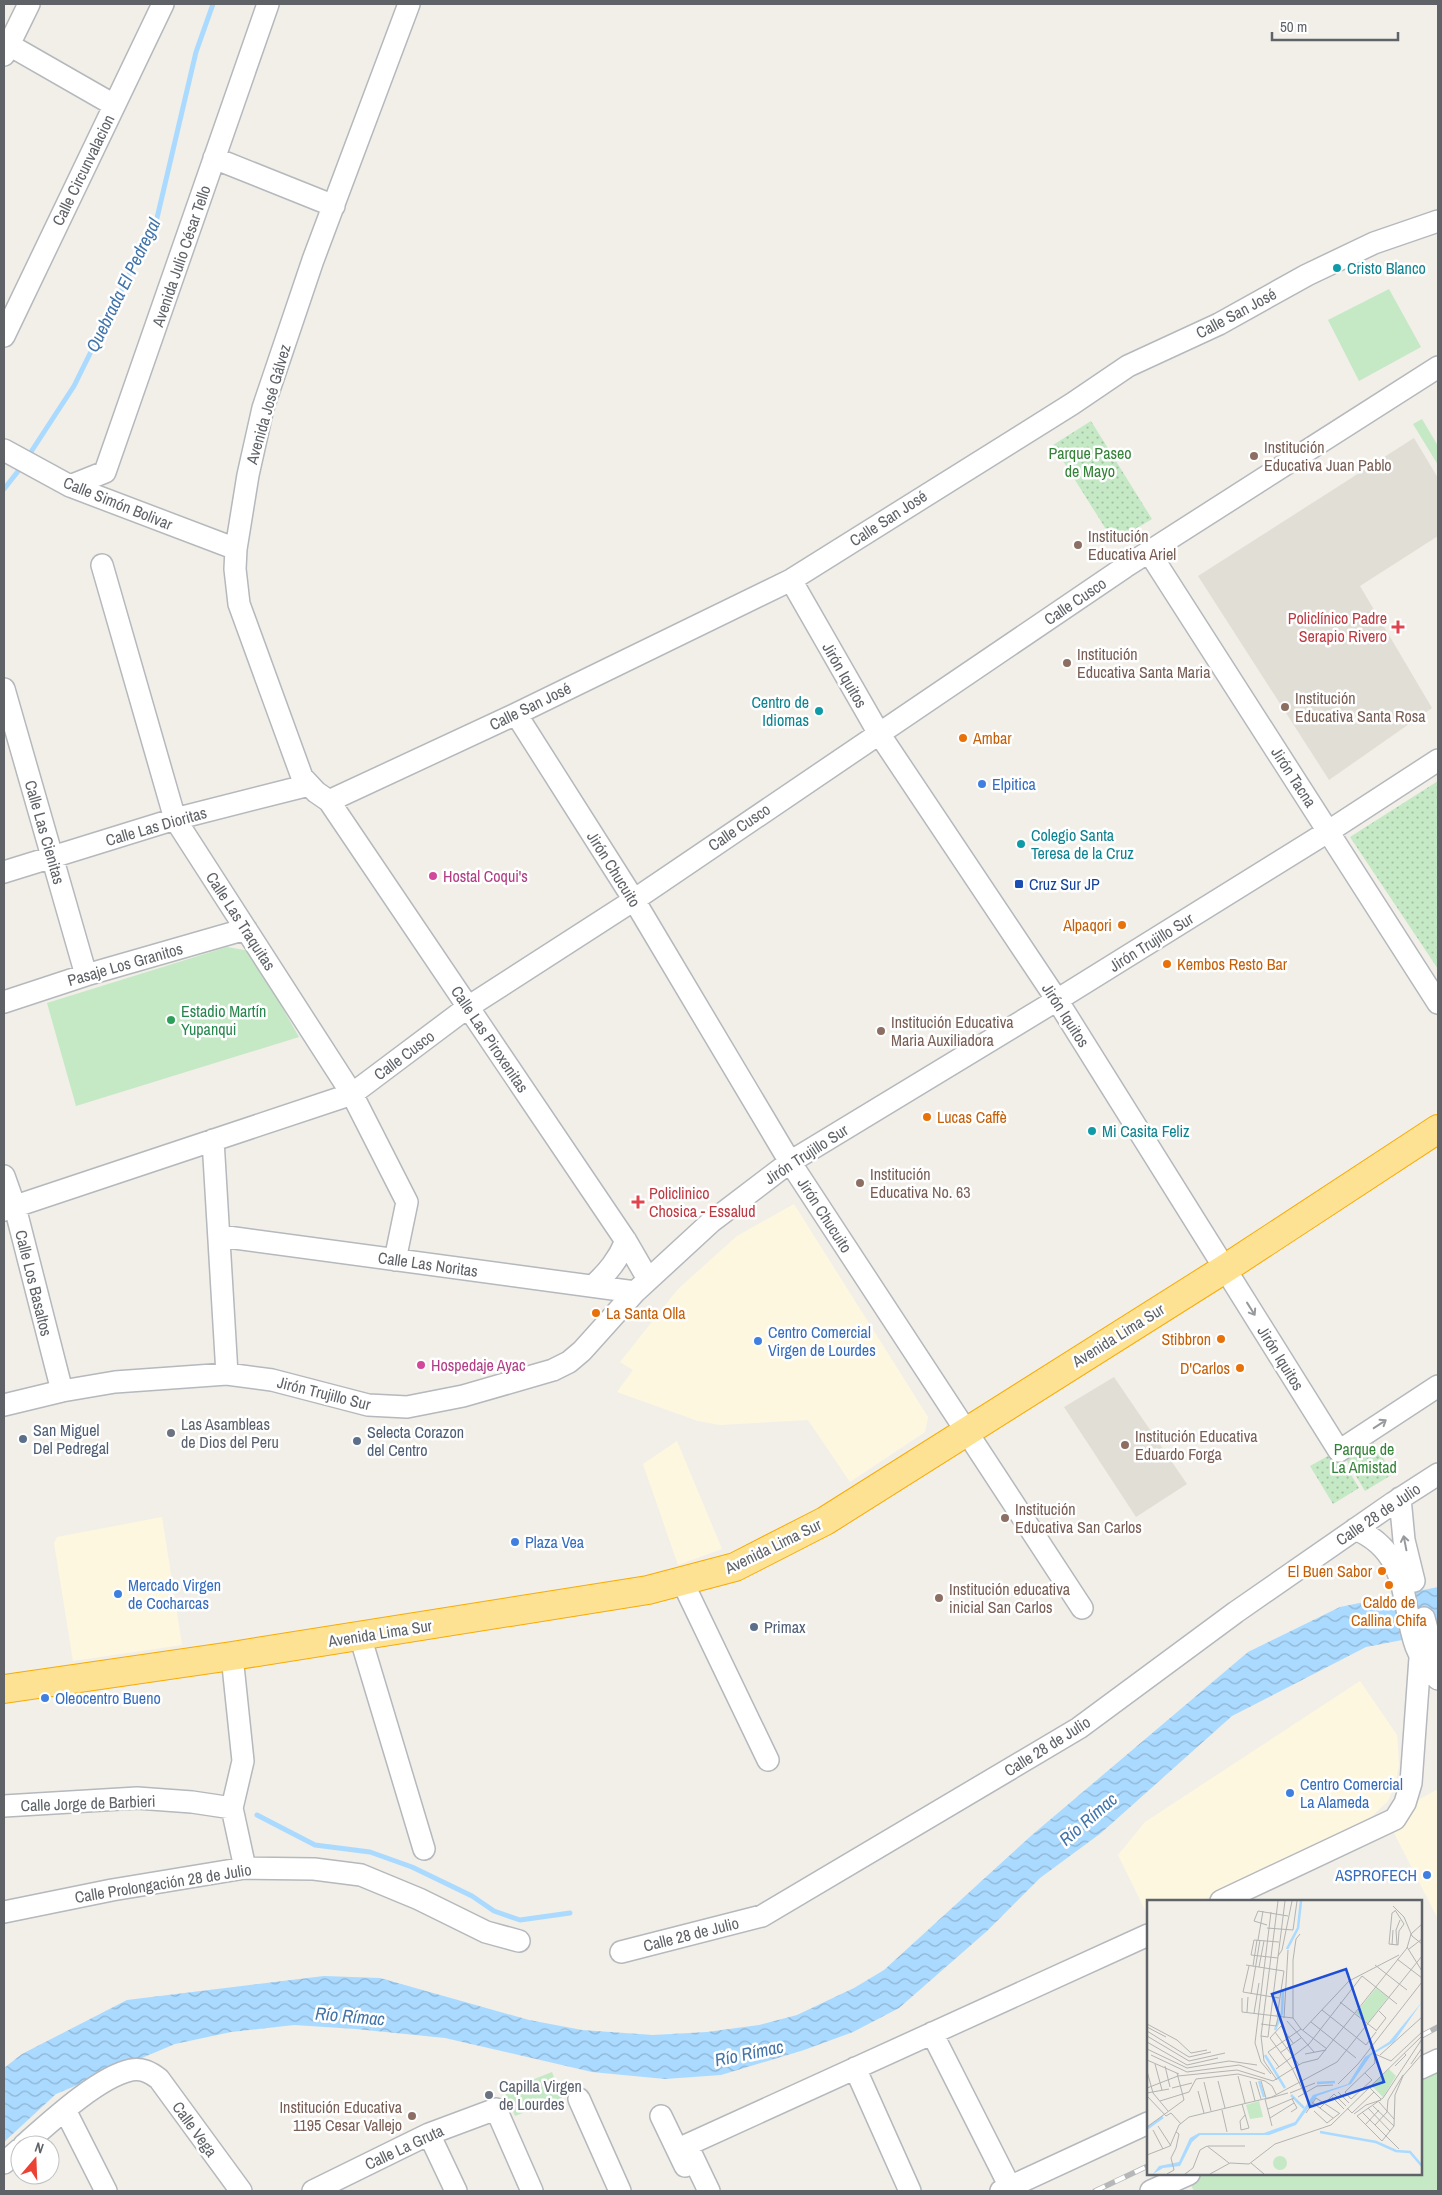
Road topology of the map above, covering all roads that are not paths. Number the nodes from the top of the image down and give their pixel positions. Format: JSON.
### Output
{"nodes":[{"id":1,"x":29,"y":4,"type":"edge"},
{"id":2,"x":163,"y":4,"type":"edge"},
{"id":3,"x":268,"y":4,"type":"edge"},
{"id":4,"x":409,"y":4,"type":"edge"},
{"id":5,"x":5,"y":47,"type":"edge"},
{"id":6,"x":114,"y":105,"type":"junction"},
{"id":7,"x":214,"y":158,"type":"junction"},
{"id":8,"x":334,"y":206,"type":"junction"},
{"id":9,"x":1438,"y":221,"type":"edge"},
{"id":10,"x":4,"y":336,"type":"edge"},
{"id":11,"x":1438,"y":367,"type":"edge"},
{"id":12,"x":4,"y":450,"type":"edge"},
{"id":13,"x":70,"y":486,"type":"junction"},
{"id":14,"x":236,"y":549,"type":"junction"},
{"id":15,"x":1149,"y":552,"type":"junction"},
{"id":16,"x":102,"y":565,"type":"dead end"},
{"id":17,"x":791,"y":580,"type":"junction"},
{"id":18,"x":4,"y":689,"type":"edge"},
{"id":19,"x":516,"y":714,"type":"junction"},
{"id":20,"x":878,"y":732,"type":"junction"},
{"id":21,"x":1438,"y":760,"type":"edge"},
{"id":22,"x":308,"y":785,"type":"junction"},
{"id":23,"x":328,"y":801,"type":"junction"},
{"id":24,"x":175,"y":819,"type":"junction"},
{"id":25,"x":1329,"y":831,"type":"junction"},
{"id":26,"x":53,"y":857,"type":"junction"},
{"id":27,"x":4,"y":872,"type":"edge"},
{"id":28,"x":634,"y":900,"type":"junction"},
{"id":29,"x":246,"y":929,"type":"junction"},
{"id":30,"x":86,"y":975,"type":"junction"},
{"id":31,"x":1057,"y":1000,"type":"junction"},
{"id":32,"x":4,"y":1002,"type":"edge"},
{"id":33,"x":1438,"y":1003,"type":"edge"},
{"id":34,"x":468,"y":1007,"type":"junction"},
{"id":35,"x":352,"y":1094,"type":"junction"},
{"id":36,"x":1438,"y":1130,"type":"edge"},
{"id":37,"x":213,"y":1140,"type":"junction"},
{"id":38,"x":790,"y":1162,"type":"junction"},
{"id":39,"x":4,"y":1176,"type":"edge"},
{"id":40,"x":9,"y":1209,"type":"edge"},
{"id":41,"x":220,"y":1236,"type":"junction"},
{"id":42,"x":626,"y":1241,"type":"junction"},
{"id":43,"x":395,"y":1260,"type":"junction"},
{"id":44,"x":1226,"y":1268,"type":"junction"},
{"id":45,"x":593,"y":1286,"type":"junction"},
{"id":46,"x":642,"y":1286,"type":"junction"},
{"id":47,"x":227,"y":1374,"type":"junction"},
{"id":48,"x":1438,"y":1386,"type":"edge"},
{"id":49,"x":62,"y":1391,"type":"junction"},
{"id":50,"x":4,"y":1405,"type":"edge"},
{"id":51,"x":966,"y":1431,"type":"junction"},
{"id":52,"x":1438,"y":1474,"type":"edge"},
{"id":53,"x":1400,"y":1498,"type":"junction"},
{"id":54,"x":1355,"y":1529,"type":"junction"},
{"id":55,"x":682,"y":1581,"type":"junction"},
{"id":56,"x":1409,"y":1587,"type":"junction"},
{"id":57,"x":1082,"y":1608,"type":"dead end"},
{"id":58,"x":360,"y":1636,"type":"junction"},
{"id":59,"x":1426,"y":1650,"type":"edge"},
{"id":60,"x":232,"y":1656,"type":"junction"},
{"id":61,"x":1438,"y":1679,"type":"edge"},
{"id":62,"x":4,"y":1689,"type":"edge"},
{"id":63,"x":768,"y":1760,"type":"dead end"},
{"id":64,"x":4,"y":1806,"type":"edge"},
{"id":65,"x":232,"y":1808,"type":"junction"},
{"id":66,"x":424,"y":1848,"type":"dead end"},
{"id":67,"x":245,"y":1868,"type":"junction"},
{"id":68,"x":1223,"y":1900,"type":"edge"},
{"id":69,"x":4,"y":1912,"type":"edge"},
{"id":70,"x":1147,"y":1935,"type":"edge"},
{"id":71,"x":519,"y":1941,"type":"dead end"},
{"id":72,"x":621,"y":1952,"type":"dead end"},
{"id":73,"x":932,"y":2033,"type":"junction"},
{"id":74,"x":1438,"y":2060,"type":"edge"},
{"id":75,"x":855,"y":2068,"type":"junction"},
{"id":76,"x":1422,"y":2068,"type":"edge"},
{"id":77,"x":579,"y":2099,"type":"dead end"},
{"id":78,"x":65,"y":2110,"type":"junction"},
{"id":79,"x":662,"y":2116,"type":"dead end"},
{"id":80,"x":1147,"y":2123,"type":"edge"},
{"id":81,"x":429,"y":2134,"type":"junction"},
{"id":82,"x":36,"y":2135,"type":"edge"},
{"id":83,"x":1187,"y":2175,"type":"edge"},
{"id":84,"x":1006,"y":2189,"type":"edge"},
{"id":85,"x":106,"y":2191,"type":"edge"},
{"id":86,"x":241,"y":2191,"type":"edge"},
{"id":87,"x":313,"y":2191,"type":"edge"},
{"id":88,"x":456,"y":2191,"type":"edge"},
{"id":89,"x":532,"y":2191,"type":"edge"},
{"id":90,"x":620,"y":2191,"type":"edge"},
{"id":91,"x":697,"y":2191,"type":"edge"},
{"id":92,"x":709,"y":2191,"type":"edge"},
{"id":93,"x":910,"y":2191,"type":"edge"},
{"id":94,"x":1151,"y":2191,"type":"edge"}],
"edges":[{"from":1,"to":5,"type":"street"},
{"from":2,"to":6,"type":"street","name":"Calle Circunvalacion"},
{"from":3,"to":7,"type":"street","name":"Avenida Julio César Tello"},
{"from":4,"to":8,"type":"street","name":"Avenida José Gálvez"},
{"from":5,"to":6,"type":"street"},
{"from":6,"to":10,"type":"street","name":"Calle Circunvalacion"},
{"from":7,"to":8,"type":"street"},
{"from":7,"to":13,"type":"street","name":"Avenida Julio César Tello"},
{"from":8,"to":14,"type":"street","name":"Avenida José Gálvez"},
{"from":9,"to":17,"type":"street","name":"Calle San José"},
{"from":11,"to":15,"type":"street","name":"Calle Cusco"},
{"from":12,"to":13,"type":"street","name":"Calle Simón Bolivar"},
{"from":13,"to":14,"type":"street","name":"Calle Simón Bolivar"},
{"from":14,"to":22,"type":"street","name":"Avenida José Gálvez"},
{"from":15,"to":20,"type":"street","name":"Calle Cusco"},
{"from":15,"to":25,"type":"street","name":"Jirón Tacna"},
{"from":16,"to":24,"type":"street","name":"Calle Las Traquitas"},
{"from":17,"to":19,"type":"street","name":"Calle San José"},
{"from":17,"to":20,"type":"street","name":"Jirón Iquitos"},
{"from":18,"to":26,"type":"street","name":"Calle Las Cienitas"},
{"from":19,"to":23,"type":"street","name":"Calle San José"},
{"from":19,"to":28,"type":"street","name":"Jirón Chucuito"},
{"from":20,"to":28,"type":"street","name":"Calle Cusco"},
{"from":20,"to":31,"type":"street","name":"Jirón Iquitos"},
{"from":21,"to":25,"type":"street","name":"Jirón Trujillo Sur"},
{"from":22,"to":23,"type":"street","name":"Avenida José Gálvez"},
{"from":22,"to":24,"type":"street","name":"Calle Las Dioritas"},
{"from":23,"to":34,"type":"street","name":"Calle Las Piroxenitas"},
{"from":24,"to":26,"type":"street","name":"Calle Las Dioritas"},
{"from":24,"to":29,"type":"street","name":"Calle Las Traquitas"},
{"from":25,"to":31,"type":"street","name":"Jirón Trujillo Sur"},
{"from":25,"to":33,"type":"street","name":"Jirón Tacna"},
{"from":26,"to":27,"type":"street","name":"Calle Las Dioritas"},
{"from":26,"to":30,"type":"street","name":"Calle Las Cienitas"},
{"from":28,"to":34,"type":"street","name":"Calle Cusco"},
{"from":28,"to":38,"type":"street","name":"Jirón Chucuito"},
{"from":29,"to":30,"type":"street","name":"Pasaje Los Granitos"},
{"from":29,"to":35,"type":"street","name":"Calle Las Traquitas"},
{"from":30,"to":32,"type":"street","name":"Pasaje Los Granitos"},
{"from":31,"to":38,"type":"street","name":"Jirón Trujillo Sur"},
{"from":31,"to":44,"type":"street","name":"Jirón Iquitos"},
{"from":34,"to":35,"type":"street","name":"Calle Cusco"},
{"from":34,"to":42,"type":"street","name":"Calle Las Piroxenitas"},
{"from":35,"to":37,"type":"street","name":"Calle Cusco"},
{"from":35,"to":43,"type":"street","name":"Calle Las Traquitas"},
{"from":36,"to":44,"type":"highway","name":"Avenida Lima Sur"},
{"from":37,"to":40,"type":"street","name":"Calle Cusco"},
{"from":37,"to":41,"type":"street"},
{"from":38,"to":46,"type":"street","name":"Jirón Trujillo Sur"},
{"from":38,"to":51,"type":"street","name":"Jirón Chucuito"},
{"from":39,"to":40,"type":"street","name":"Calle Los Basaltos"},
{"from":40,"to":49,"type":"street","name":"Calle Los Basaltos"},
{"from":41,"to":43,"type":"street","name":"Calle Las Noritas"},
{"from":41,"to":47,"type":"street"},
{"from":42,"to":45,"type":"street"},
{"from":42,"to":46,"type":"street","name":"Calle Las Piroxenitas"},
{"from":43,"to":45,"type":"street","name":"Calle Las Noritas"},
{"from":44,"to":48,"type":"street","name":"Jirón Iquitos","one_way":true},
{"from":44,"to":51,"type":"highway","name":"Avenida Lima Sur"},
{"from":45,"to":46,"type":"street","name":"Calle Las Noritas"},
{"from":46,"to":47,"type":"street","name":"Jirón Trujillo Sur"},
{"from":47,"to":49,"type":"street","name":"Jirón Trujillo Sur"},
{"from":49,"to":50,"type":"street","name":"Jirón Trujillo Sur"},
{"from":51,"to":55,"type":"highway","name":"Avenida Lima Sur"},
{"from":51,"to":57,"type":"street","name":"Jirón Chucuito"},
{"from":52,"to":53,"type":"street","name":"Calle 28 de Julio"},
{"from":53,"to":54,"type":"street","name":"Calle 28 de Julio"},
{"from":56,"to":53,"type":"street","one_way":true},
{"from":54,"to":56,"type":"street"},
{"from":54,"to":72,"type":"street","name":"Calle 28 de Julio"},
{"from":55,"to":58,"type":"highway","name":"Avenida Lima Sur"},
{"from":55,"to":63,"type":"street"},
{"from":56,"to":59,"type":"street"},
{"from":58,"to":60,"type":"highway","name":"Avenida Lima Sur"},
{"from":58,"to":66,"type":"street"},
{"from":59,"to":61,"type":"street"},
{"from":59,"to":68,"type":"street"},
{"from":60,"to":62,"type":"highway","name":"Avenida Lima Sur"},
{"from":60,"to":65,"type":"street"},
{"from":64,"to":65,"type":"street","name":"Calle Jorge de Barbieri"},
{"from":65,"to":67,"type":"street"},
{"from":67,"to":69,"type":"street","name":"Calle Prolongación 28 de Julio"},
{"from":67,"to":71,"type":"street","name":"Calle Prolongación 28 de Julio"},
{"from":70,"to":73,"type":"street"},
{"from":73,"to":75,"type":"street"},
{"from":73,"to":84,"type":"street"},
{"from":74,"to":76,"type":"street"},
{"from":75,"to":92,"type":"street"},
{"from":75,"to":93,"type":"street"},
{"from":77,"to":90,"type":"street"},
{"from":78,"to":82,"type":"street"},
{"from":78,"to":85,"type":"street"},
{"from":78,"to":86,"type":"street","name":"Calle Vega"},
{"from":79,"to":91,"type":"street"},
{"from":80,"to":84,"type":"street"},
{"from":81,"to":87,"type":"street","name":"Calle La Gruta"},
{"from":81,"to":88,"type":"street"},
{"from":81,"to":89,"type":"street","name":"Calle La Gruta"},
{"from":83,"to":94,"type":"street"}]}
